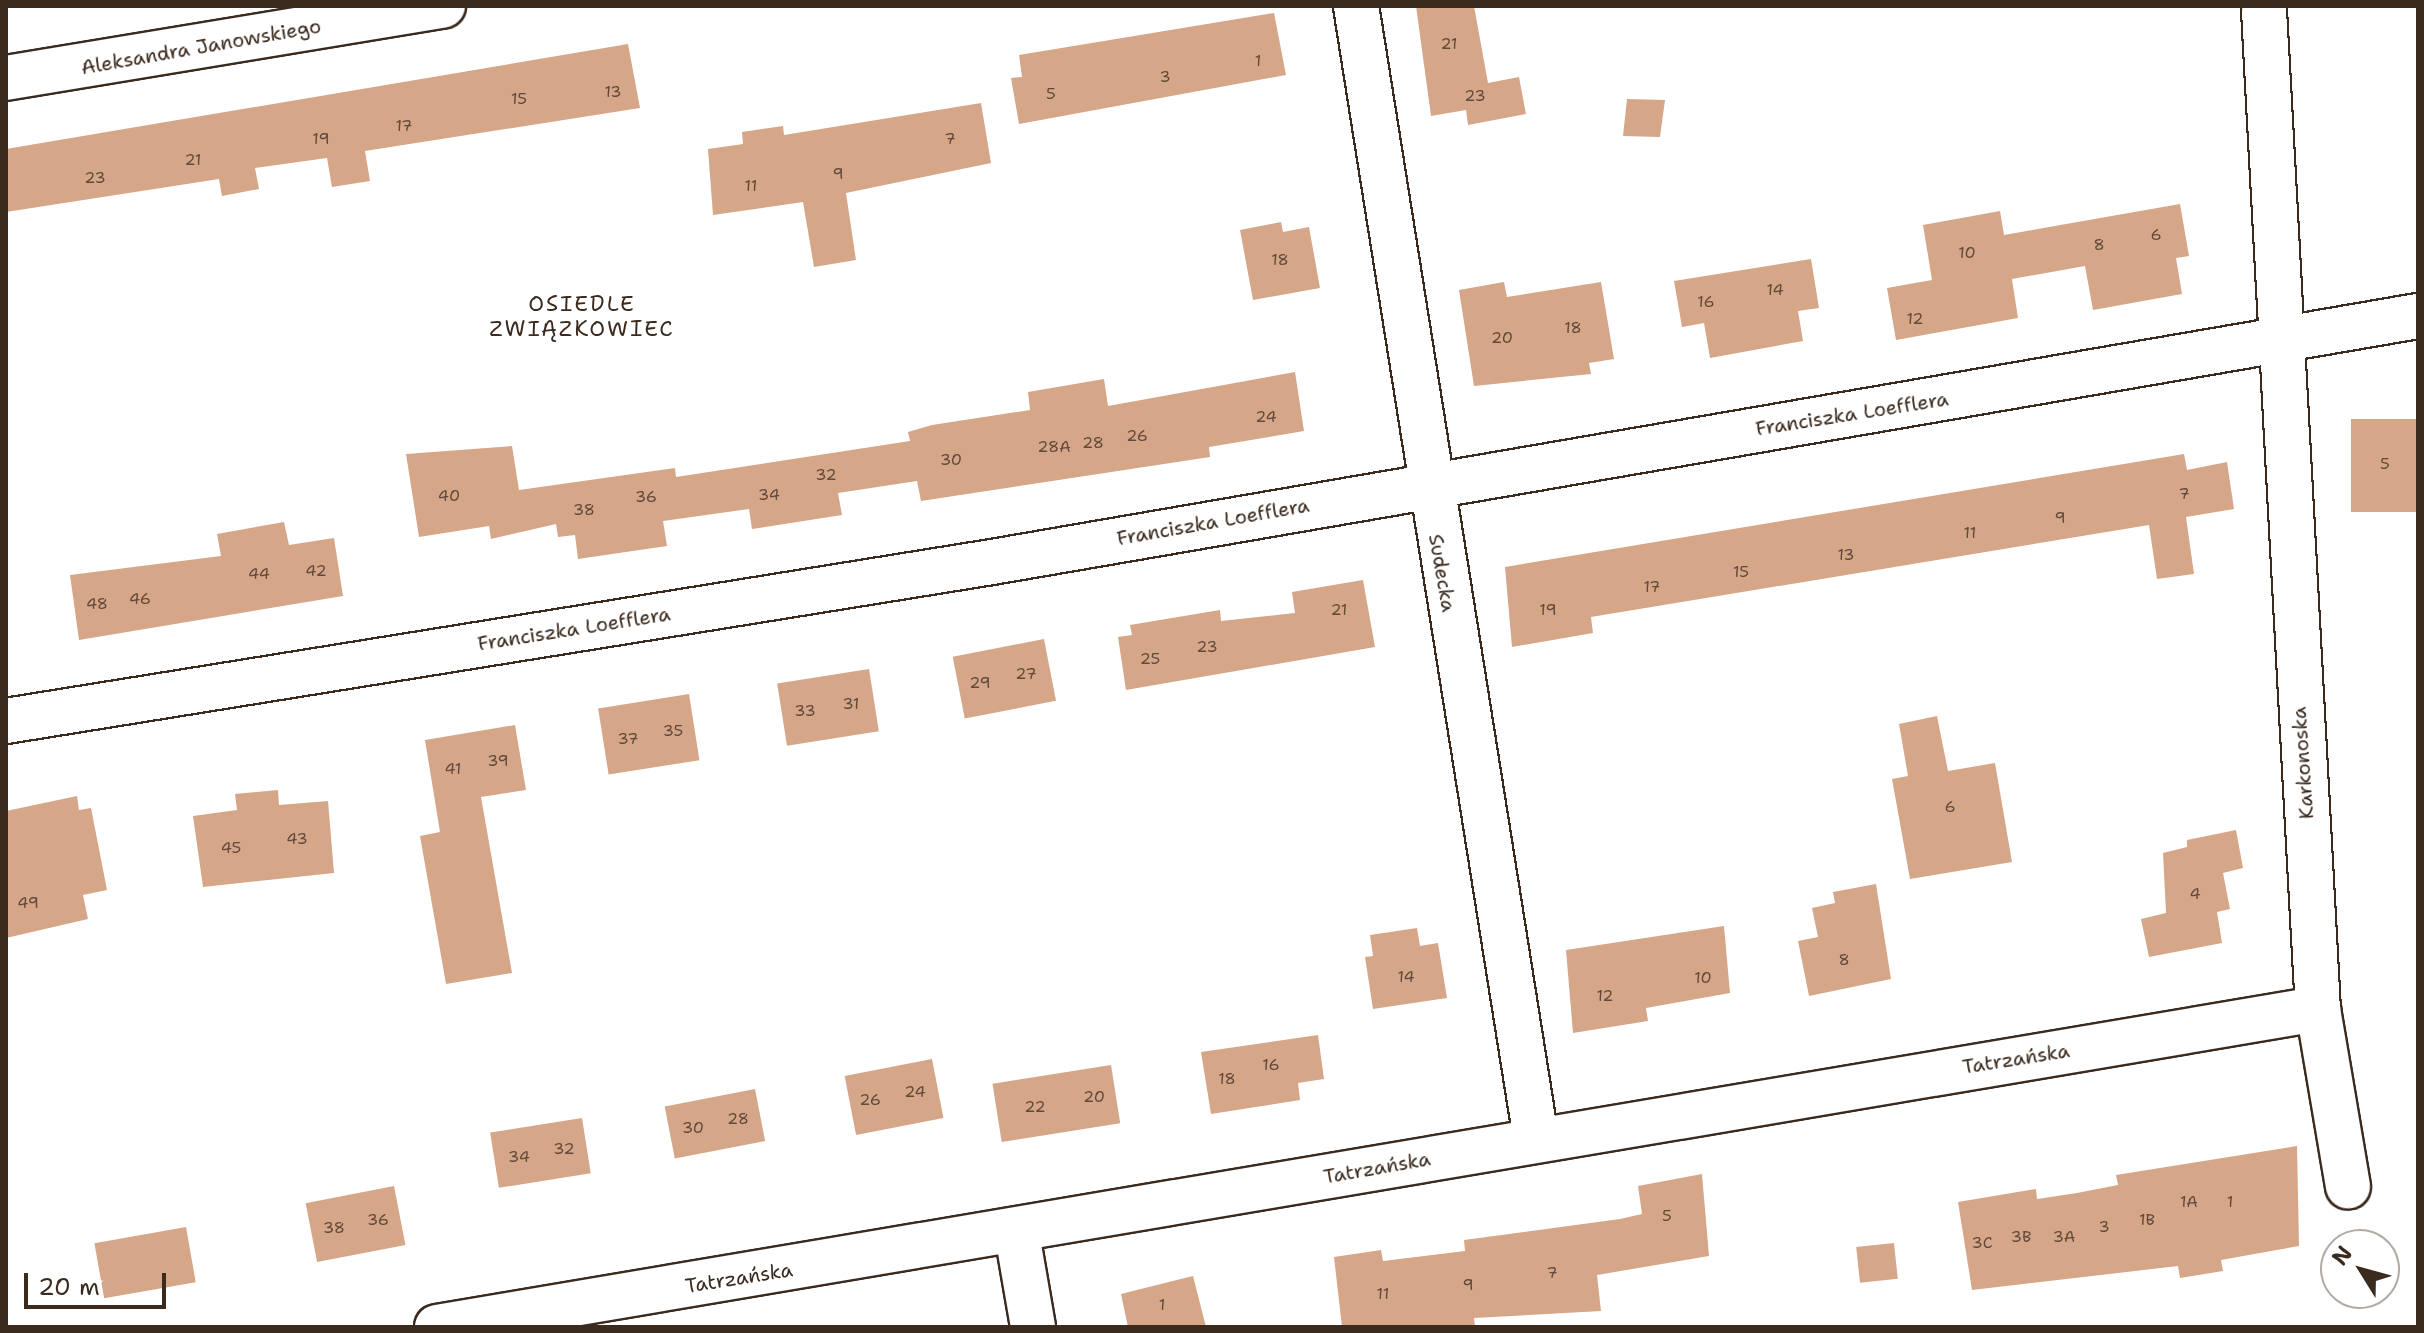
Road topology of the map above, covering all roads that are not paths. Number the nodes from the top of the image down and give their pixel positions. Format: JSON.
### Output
{"nodes":[{"id":1,"x":443,"y":6,"type":"edge"},
{"id":2,"x":1356,"y":6,"type":"edge"},
{"id":3,"x":2264,"y":10,"type":"dead end"},
{"id":4,"x":6,"y":78,"type":"edge"},
{"id":5,"x":2418,"y":316,"type":"edge"},
{"id":6,"x":2276,"y":338,"type":"junction"},
{"id":7,"x":1427,"y":484,"type":"junction"},
{"id":8,"x":6,"y":721,"type":"edge"},
{"id":9,"x":2318,"y":1009,"type":"junction"},
{"id":10,"x":1536,"y":1139,"type":"junction"},
{"id":11,"x":2348,"y":1186,"type":"dead end"},
{"id":12,"x":1017,"y":1234,"type":"junction"},
{"id":13,"x":437,"y":1327,"type":"edge"},
{"id":14,"x":1033,"y":1327,"type":"edge"}],
"edges":[{"from":1,"to":4,"type":"street","name":"Aleksandra Janowskiego"},
{"from":2,"to":7,"type":"street","name":"Sudecka"},
{"from":3,"to":6,"type":"street","name":"Karkonoska"},
{"from":5,"to":6,"type":"street","name":"Franciszka Loefflera"},
{"from":6,"to":7,"type":"street","name":"Franciszka Loefflera"},
{"from":6,"to":9,"type":"street","name":"Karkonoska"},
{"from":7,"to":8,"type":"street","name":"Franciszka Loefflera"},
{"from":7,"to":10,"type":"street","name":"Sudecka"},
{"from":9,"to":10,"type":"street","name":"Tatrzańska"},
{"from":9,"to":11,"type":"street","name":"Karkonoska"},
{"from":10,"to":12,"type":"street","name":"Tatrzańska"},
{"from":12,"to":13,"type":"street","name":"Tatrzańska"},
{"from":12,"to":14,"type":"street"}]}
